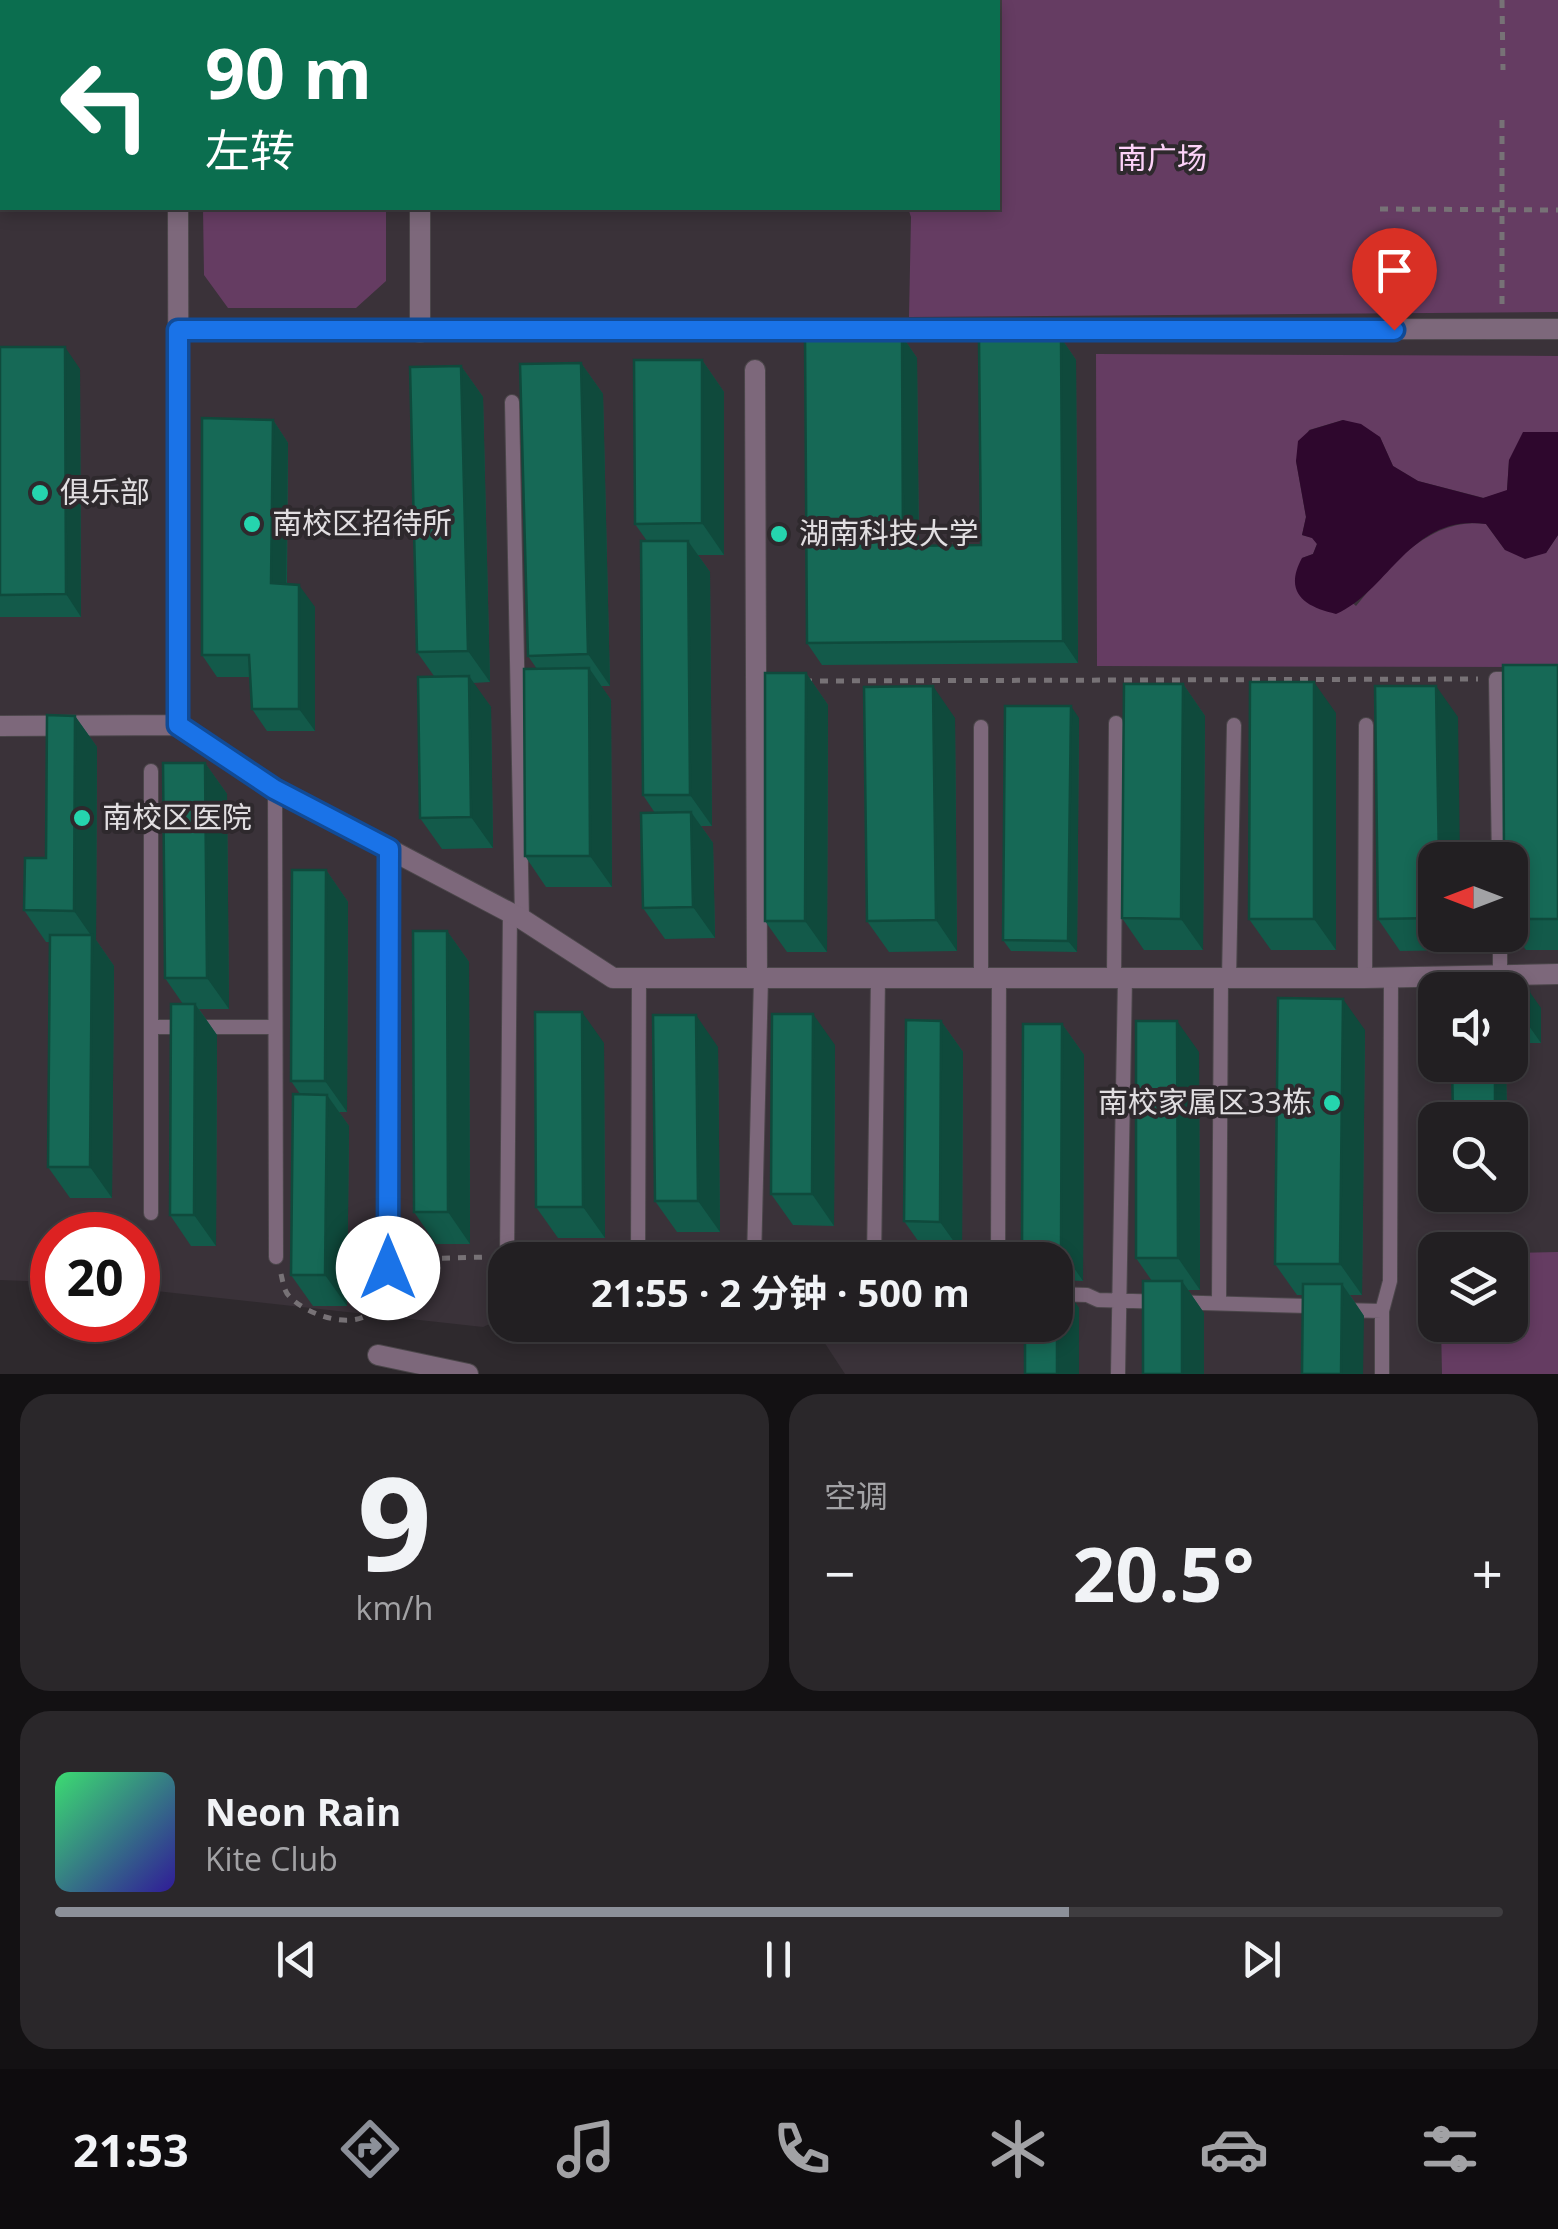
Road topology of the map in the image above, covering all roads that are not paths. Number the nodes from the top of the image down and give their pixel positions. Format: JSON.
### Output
{"nodes":[{"id":1,"x":178,"y":210,"type":"edge"},
{"id":2,"x":420,"y":210,"type":"edge"},
{"id":3,"x":1558,"y":329,"type":"edge"},
{"id":4,"x":178,"y":330,"type":"junction"},
{"id":5,"x":420,"y":332,"type":"junction"},
{"id":6,"x":755,"y":370,"type":"dead end"},
{"id":7,"x":512,"y":402,"type":"dead end"},
{"id":8,"x":1542,"y":679,"type":"edge"},
{"id":9,"x":1116,"y":722,"type":"dead end"},
{"id":10,"x":178,"y":725,"type":"junction"},
{"id":11,"x":1234,"y":725,"type":"dead end"},
{"id":12,"x":1366,"y":725,"type":"dead end"},
{"id":13,"x":0,"y":726,"type":"edge"},
{"id":14,"x":981,"y":726,"type":"dead end"},
{"id":15,"x":152,"y":771,"type":"dead end"},
{"id":16,"x":274,"y":789,"type":"junction"},
{"id":17,"x":1499,"y":842,"type":"edge"},
{"id":18,"x":389,"y":849,"type":"junction"},
{"id":19,"x":516,"y":915,"type":"junction"},
{"id":20,"x":1558,"y":974,"type":"edge"},
{"id":21,"x":1528,"y":975,"type":"edge"},
{"id":22,"x":1391,"y":977,"type":"junction"},
{"id":23,"x":1418,"y":977,"type":"edge"},
{"id":24,"x":640,"y":978,"type":"junction"},
{"id":25,"x":759,"y":978,"type":"junction"},
{"id":26,"x":878,"y":978,"type":"junction"},
{"id":27,"x":990,"y":978,"type":"junction"},
{"id":28,"x":1119,"y":978,"type":"junction"},
{"id":29,"x":1225,"y":978,"type":"junction"},
{"id":30,"x":1365,"y":978,"type":"junction"},
{"id":31,"x":152,"y":1026,"type":"junction"},
{"id":32,"x":275,"y":1027,"type":"junction"},
{"id":33,"x":151,"y":1212,"type":"edge"},
{"id":34,"x":508,"y":1242,"type":"edge"},
{"id":35,"x":638,"y":1242,"type":"edge"},
{"id":36,"x":754,"y":1242,"type":"edge"},
{"id":37,"x":874,"y":1242,"type":"edge"},
{"id":38,"x":997,"y":1242,"type":"edge"},
{"id":39,"x":276,"y":1257,"type":"road end"},
{"id":40,"x":388,"y":1268,"type":"road end"},
{"id":41,"x":1073,"y":1296,"type":"edge"},
{"id":42,"x":1118,"y":1301,"type":"junction"},
{"id":43,"x":1218,"y":1302,"type":"junction"},
{"id":44,"x":1382,"y":1311,"type":"junction"},
{"id":45,"x":378,"y":1355,"type":"dead end"},
{"id":46,"x":468,"y":1374,"type":"edge"},
{"id":47,"x":1118,"y":1374,"type":"edge"},
{"id":48,"x":1382,"y":1374,"type":"edge"}],
"edges":[{"from":1,"to":4,"type":"street"},
{"from":2,"to":5,"type":"street"},
{"from":3,"to":5,"type":"street"},
{"from":4,"to":5,"type":"street"},
{"from":4,"to":10,"type":"street"},
{"from":6,"to":25,"type":"street"},
{"from":7,"to":19,"type":"lane"},
{"from":8,"to":17,"type":"lane"},
{"from":9,"to":28,"type":"lane"},
{"from":10,"to":13,"type":"street"},
{"from":10,"to":16,"type":"street"},
{"from":11,"to":29,"type":"lane"},
{"from":12,"to":30,"type":"lane"},
{"from":14,"to":27,"type":"lane"},
{"from":15,"to":31,"type":"lane"},
{"from":16,"to":18,"type":"street"},
{"from":16,"to":32,"type":"lane"},
{"from":18,"to":19,"type":"street"},
{"from":18,"to":40,"type":"lane"},
{"from":19,"to":24,"type":"street"},
{"from":19,"to":34,"type":"lane"},
{"from":20,"to":21,"type":"street"},
{"from":22,"to":23,"type":"street"},
{"from":22,"to":30,"type":"street"},
{"from":22,"to":44,"type":"lane"},
{"from":24,"to":25,"type":"street"},
{"from":24,"to":35,"type":"lane"},
{"from":25,"to":26,"type":"street"},
{"from":25,"to":36,"type":"lane"},
{"from":26,"to":27,"type":"street"},
{"from":26,"to":37,"type":"lane"},
{"from":27,"to":28,"type":"street"},
{"from":27,"to":38,"type":"lane"},
{"from":28,"to":29,"type":"street"},
{"from":28,"to":42,"type":"lane"},
{"from":29,"to":30,"type":"street"},
{"from":29,"to":43,"type":"lane"},
{"from":31,"to":32,"type":"lane"},
{"from":31,"to":33,"type":"lane"},
{"from":32,"to":39,"type":"lane"},
{"from":41,"to":42,"type":"lane"},
{"from":42,"to":43,"type":"lane"},
{"from":42,"to":47,"type":"lane"},
{"from":43,"to":44,"type":"lane"},
{"from":44,"to":48,"type":"lane"},
{"from":45,"to":46,"type":"street"}]}
